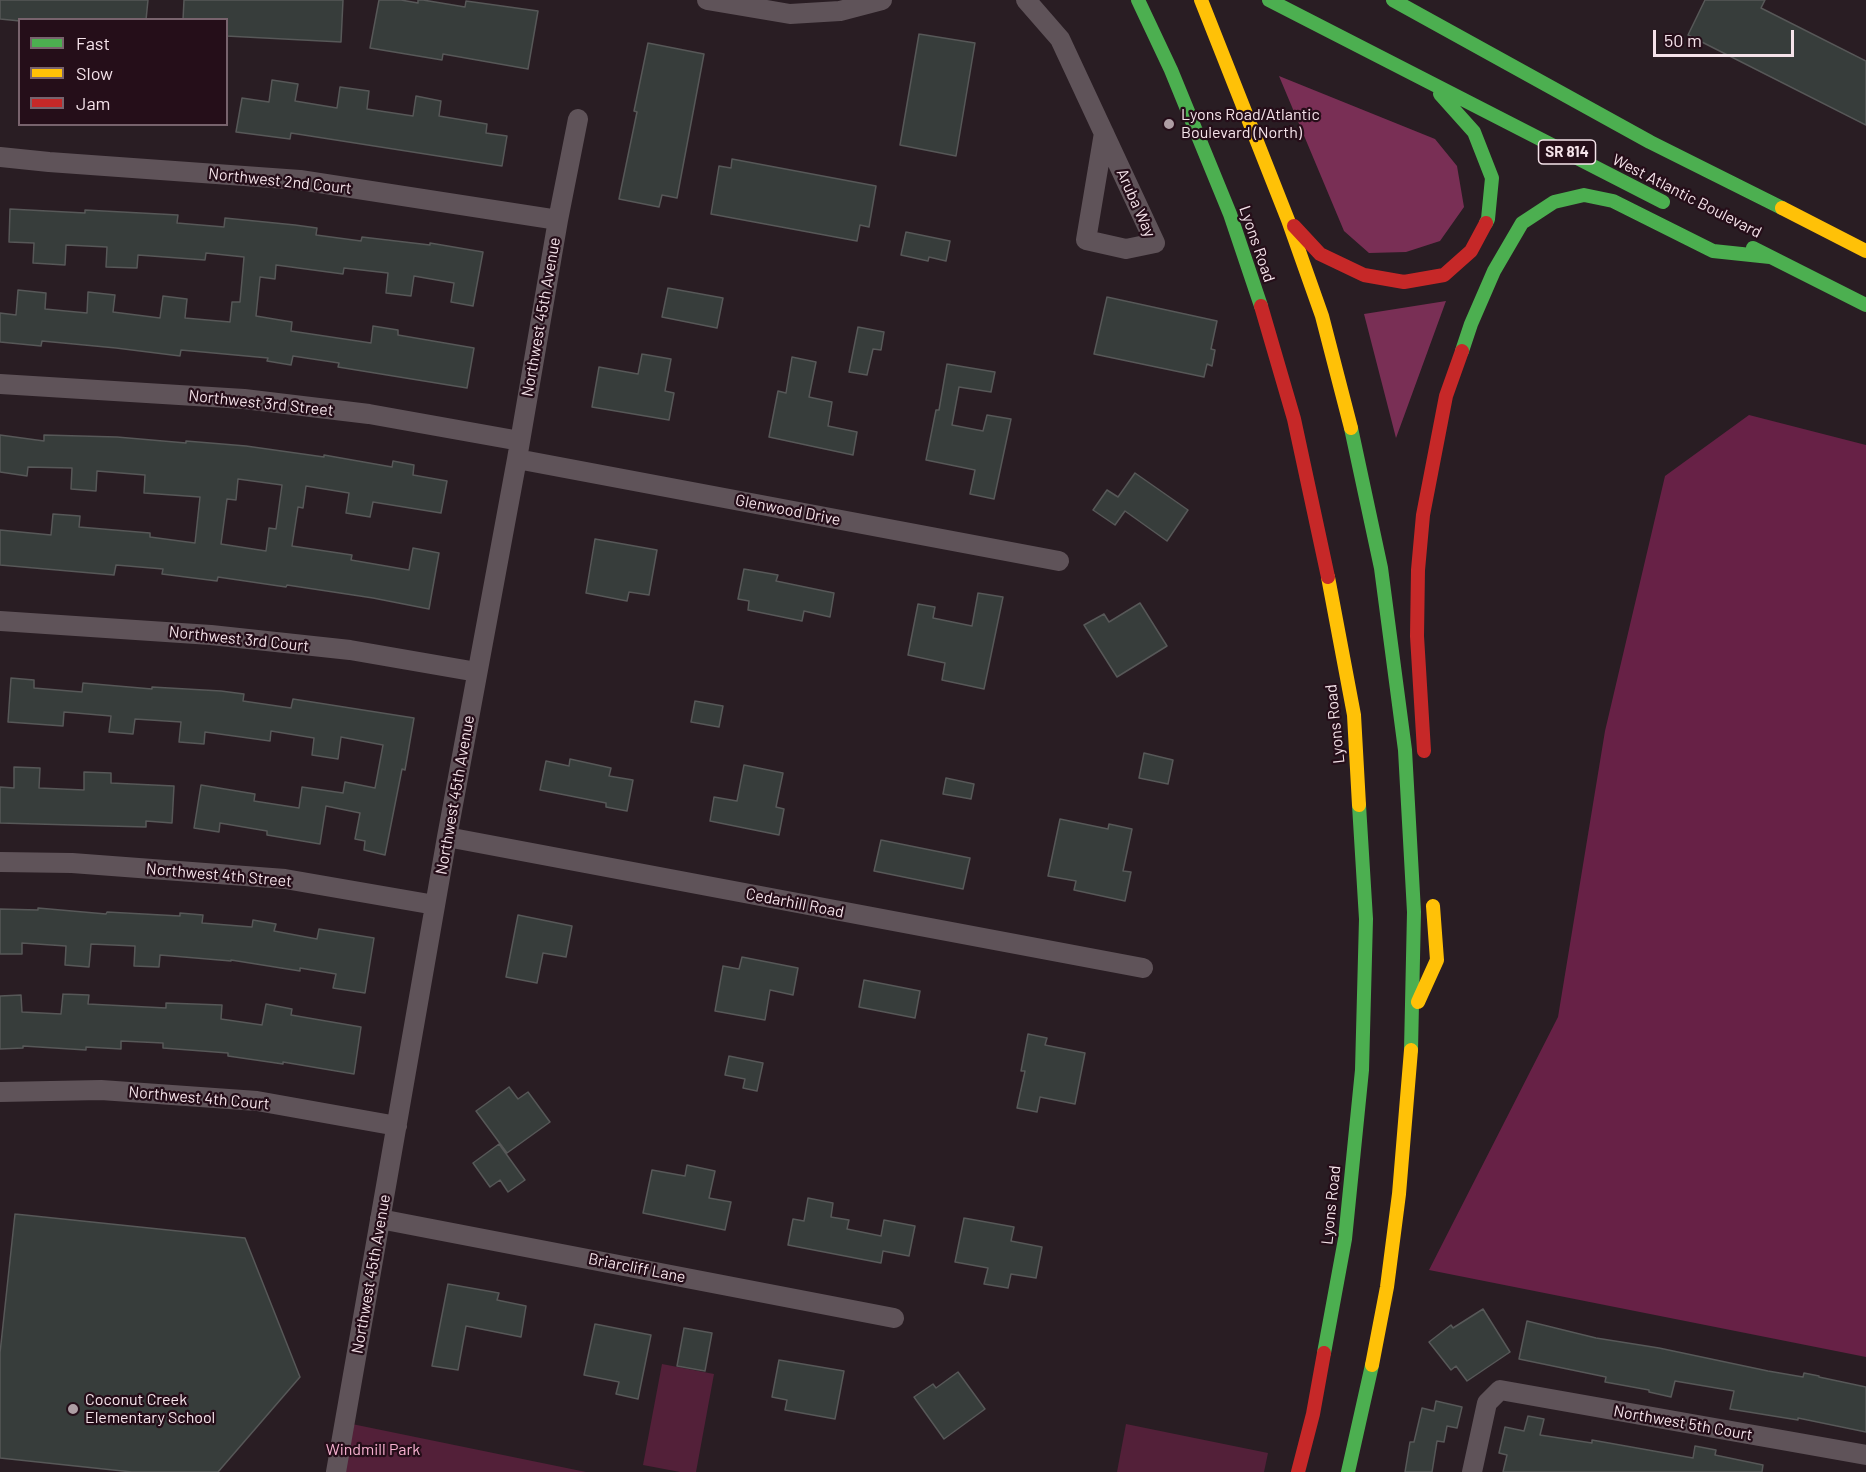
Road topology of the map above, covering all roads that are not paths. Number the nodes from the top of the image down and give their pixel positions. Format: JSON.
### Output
{"nodes":[{"id":1,"x":707,"y":0,"type":"edge"},
{"id":2,"x":882,"y":0,"type":"edge"},
{"id":3,"x":1026,"y":0,"type":"edge"},
{"id":4,"x":1138,"y":0,"type":"edge"},
{"id":5,"x":1201,"y":0,"type":"edge"},
{"id":6,"x":1269,"y":0,"type":"edge"},
{"id":7,"x":1394,"y":0,"type":"edge"},
{"id":8,"x":1427,"y":80,"type":"junction"},
{"id":9,"x":578,"y":119,"type":"dead end"},
{"id":10,"x":1104,"y":133,"type":"junction"},
{"id":11,"x":0,"y":157,"type":"edge"},
{"id":12,"x":1676,"y":209,"type":"dead end"},
{"id":13,"x":558,"y":220,"type":"junction"},
{"id":14,"x":1288,"y":220,"type":"junction"},
{"id":15,"x":1738,"y":241,"type":"dead end"},
{"id":16,"x":1866,"y":251,"type":"edge"},
{"id":17,"x":1770,"y":257,"type":"junction"},
{"id":18,"x":1866,"y":305,"type":"edge"},
{"id":19,"x":0,"y":384,"type":"edge"},
{"id":20,"x":519,"y":450,"type":"junction"},
{"id":21,"x":1059,"y":561,"type":"dead end"},
{"id":22,"x":0,"y":621,"type":"edge"},
{"id":23,"x":477,"y":672,"type":"junction"},
{"id":24,"x":1425,"y":763,"type":"dead end"},
{"id":25,"x":447,"y":837,"type":"junction"},
{"id":26,"x":0,"y":862,"type":"edge"},
{"id":27,"x":1432,"y":890,"type":"dead end"},
{"id":28,"x":435,"y":905,"type":"junction"},
{"id":29,"x":1143,"y":968,"type":"dead end"},
{"id":30,"x":1413,"y":1014,"type":"junction"},
{"id":31,"x":0,"y":1092,"type":"edge"},
{"id":32,"x":397,"y":1126,"type":"junction"},
{"id":33,"x":380,"y":1219,"type":"junction"},
{"id":34,"x":894,"y":1318,"type":"dead end"},
{"id":35,"x":1866,"y":1455,"type":"edge"},
{"id":36,"x":336,"y":1472,"type":"edge"},
{"id":37,"x":1298,"y":1472,"type":"edge"},
{"id":38,"x":1348,"y":1472,"type":"edge"},
{"id":39,"x":1472,"y":1472,"type":"edge"}],
"edges":[{"from":1,"to":2,"type":"street"},
{"from":3,"to":10,"type":"street","name":"Aruba Way"},
{"from":4,"to":37,"type":"main road","name":"Lyons Road"},
{"from":5,"to":14,"type":"main road"},
{"from":6,"to":8,"type":"main road","name":"West Atlantic Boulevard","number":"SR 814"},
{"from":7,"to":16,"type":"main road","name":"West Atlantic Boulevard"},
{"from":8,"to":12,"type":"main road","name":"West Atlantic Boulevard","number":"SR 814"},
{"from":8,"to":14,"type":"main road"},
{"from":9,"to":13,"type":"street","name":"Northwest 45th Avenue"},
{"from":10,"to":10,"type":"street","name":"Aruba Way"},
{"from":11,"to":13,"type":"street","name":"Northwest 2nd Court"},
{"from":13,"to":20,"type":"street","name":"Northwest 45th Avenue"},
{"from":14,"to":30,"type":"main road"},
{"from":15,"to":17,"type":"main road","name":"West Atlantic Boulevard"},
{"from":17,"to":18,"type":"main road","name":"West Atlantic Boulevard"},
{"from":17,"to":24,"type":"main road"},
{"from":19,"to":20,"type":"street","name":"Northwest 3rd Street"},
{"from":20,"to":21,"type":"street","name":"Glenwood Drive"},
{"from":20,"to":23,"type":"street","name":"Northwest 45th Avenue"},
{"from":22,"to":23,"type":"street","name":"Northwest 3rd Court"},
{"from":23,"to":25,"type":"street","name":"Northwest 45th Avenue"},
{"from":25,"to":28,"type":"street","name":"Northwest 45th Avenue"},
{"from":25,"to":29,"type":"street","name":"Cedarhill Road"},
{"from":26,"to":28,"type":"street","name":"Northwest 4th Street"},
{"from":27,"to":30,"type":"main road"},
{"from":28,"to":32,"type":"street","name":"Northwest 45th Avenue"},
{"from":30,"to":38,"type":"main road"},
{"from":31,"to":32,"type":"street","name":"Northwest 4th Court"},
{"from":32,"to":33,"type":"street","name":"Northwest 45th Avenue"},
{"from":33,"to":34,"type":"street","name":"Briarcliff Lane"},
{"from":33,"to":36,"type":"street","name":"Northwest 45th Avenue"},
{"from":35,"to":39,"type":"street","name":"Northwest 5th Court"}]}
